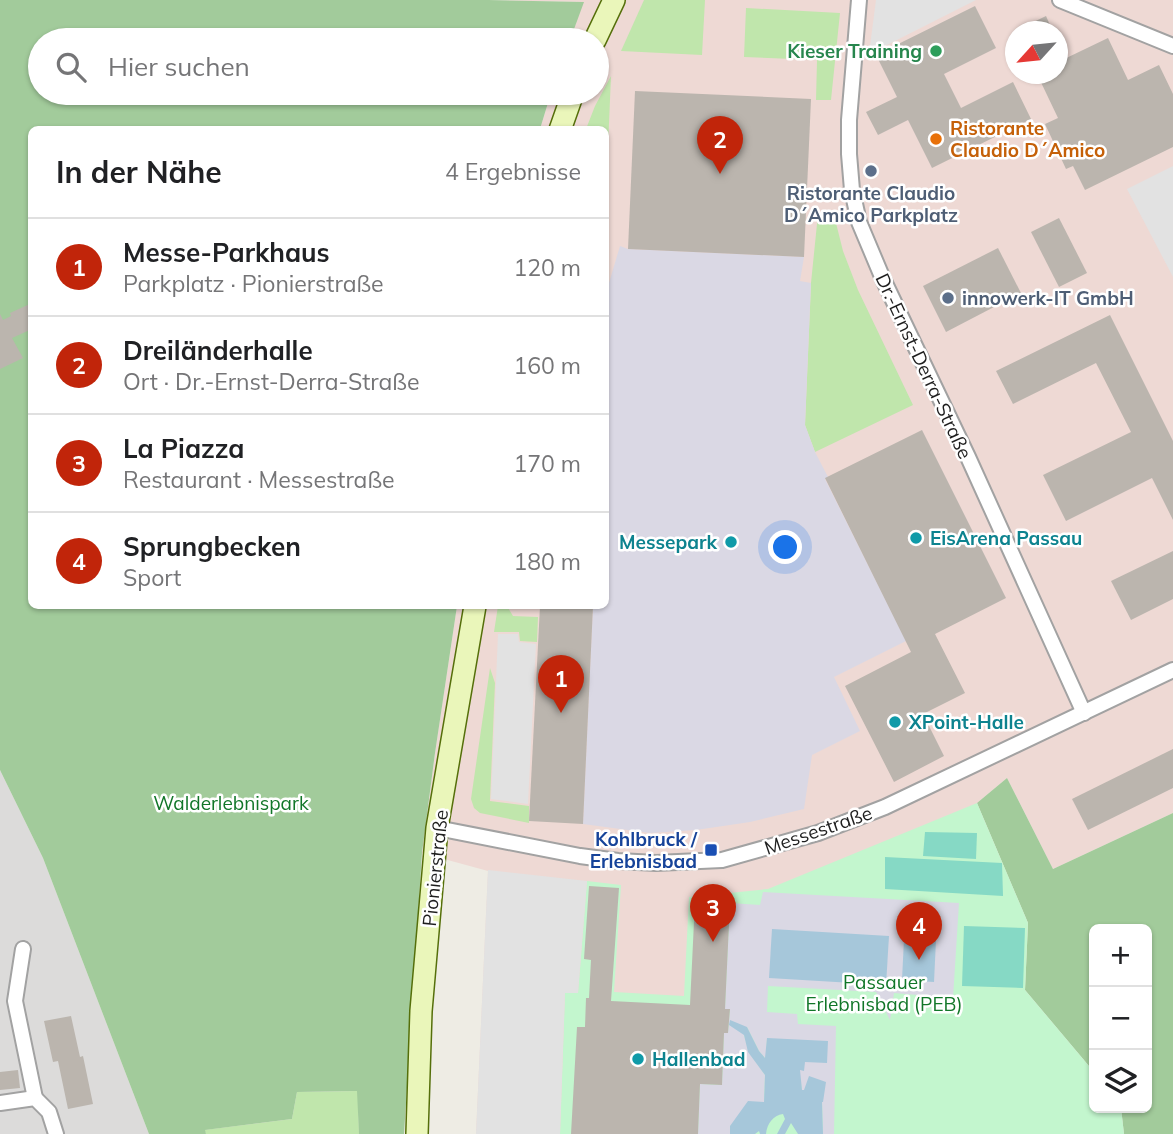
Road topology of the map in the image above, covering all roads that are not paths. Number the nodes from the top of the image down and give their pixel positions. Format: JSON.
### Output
{"nodes":[{"id":1,"x":614,"y":0,"type":"edge"},
{"id":2,"x":859,"y":0,"type":"edge"},
{"id":3,"x":1060,"y":0,"type":"edge"},
{"id":4,"x":601,"y":28,"type":"edge"},
{"id":5,"x":1173,"y":46,"type":"edge"},
{"id":6,"x":569,"y":105,"type":"edge"},
{"id":7,"x":561,"y":126,"type":"edge"},
{"id":8,"x":474,"y":609,"type":"edge"},
{"id":9,"x":1173,"y":670,"type":"edge"},
{"id":10,"x":1084,"y":713,"type":"junction"},
{"id":11,"x":437,"y":828,"type":"junction"},
{"id":12,"x":23,"y":949,"type":"dead end"},
{"id":13,"x":35,"y":1098,"type":"junction"},
{"id":14,"x":0,"y":1103,"type":"edge"},
{"id":15,"x":56,"y":1134,"type":"edge"},
{"id":16,"x":417,"y":1134,"type":"edge"}],
"edges":[{"from":1,"to":4,"type":"main road"},
{"from":2,"to":10,"type":"street","name":"Dr.-Ernst-Derra-Straße"},
{"from":3,"to":5,"type":"street"},
{"from":6,"to":7,"type":"main road"},
{"from":8,"to":11,"type":"main road","name":"Pionierstraße"},
{"from":9,"to":10,"type":"street","name":"Messestraße"},
{"from":10,"to":11,"type":"street","name":"Messestraße"},
{"from":11,"to":16,"type":"main road","name":"Pionierstraße"},
{"from":12,"to":13,"type":"street"},
{"from":13,"to":14,"type":"street"},
{"from":13,"to":15,"type":"street"}]}
